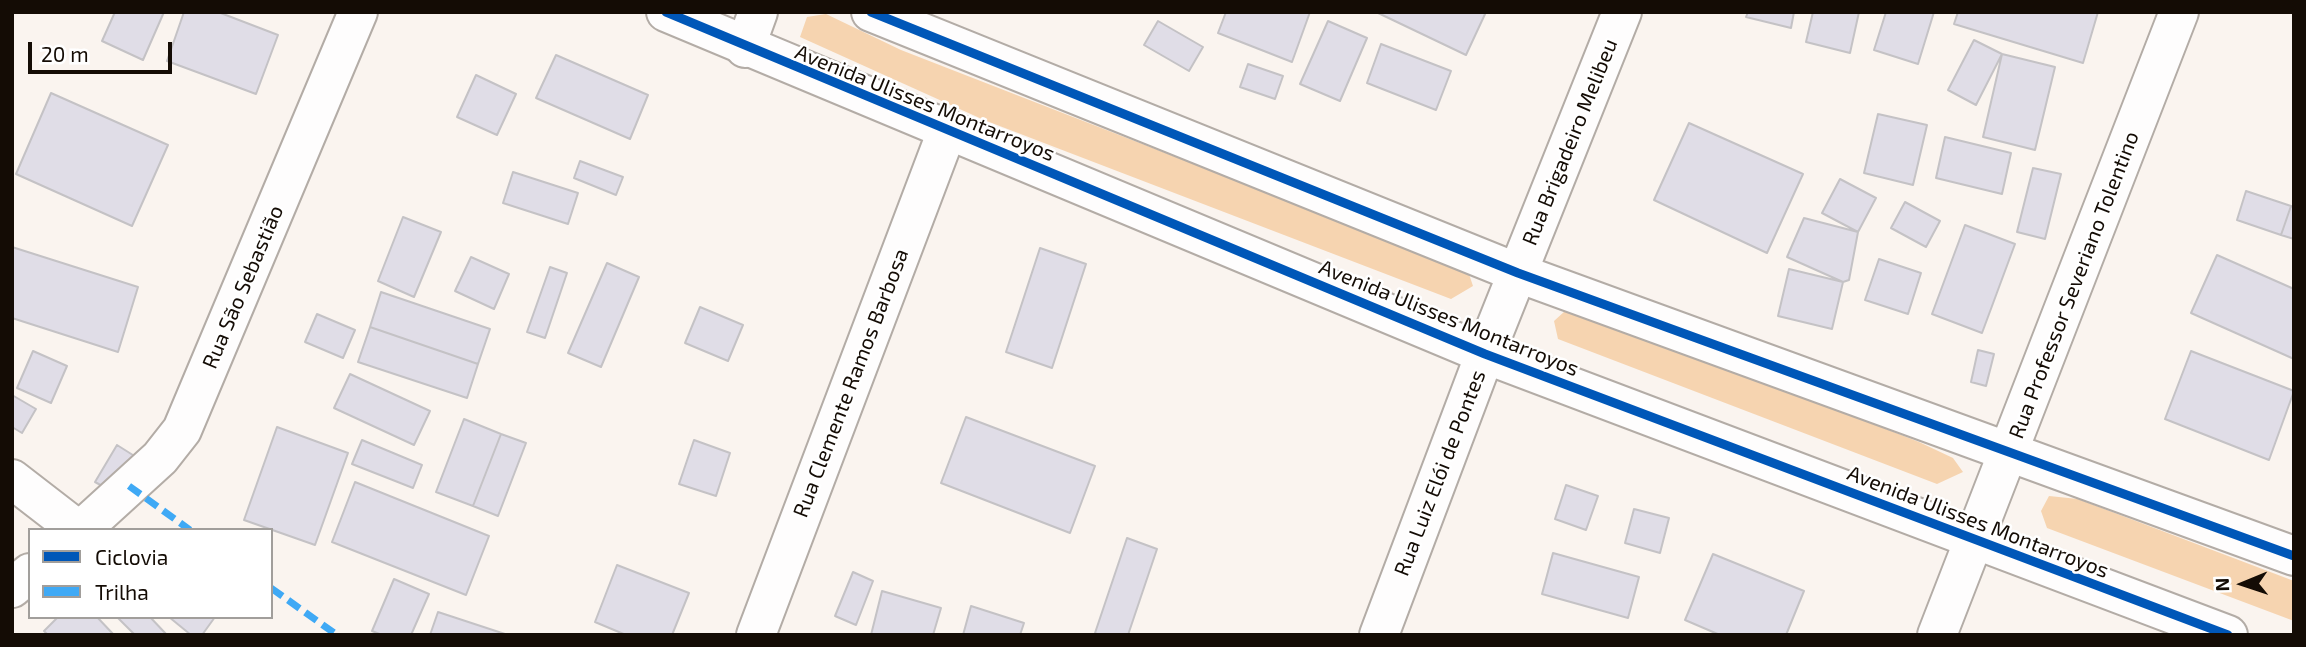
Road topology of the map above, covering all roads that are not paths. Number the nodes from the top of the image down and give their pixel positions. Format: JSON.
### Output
{"nodes":[{"id":1,"x":358,"y":12,"type":"edge"},
{"id":2,"x":666,"y":12,"type":"edge"},
{"id":3,"x":758,"y":12,"type":"edge"},
{"id":4,"x":871,"y":12,"type":"edge"},
{"id":5,"x":1622,"y":12,"type":"edge"},
{"id":6,"x":2179,"y":12,"type":"edge"},
{"id":7,"x":744,"y":47,"type":"junction"},
{"id":8,"x":947,"y":131,"type":"junction"},
{"id":9,"x":1518,"y":272,"type":"junction"},
{"id":10,"x":1485,"y":354,"type":"junction"},
{"id":11,"x":2009,"y":453,"type":"junction"},
{"id":12,"x":12,"y":480,"type":"edge"},
{"id":13,"x":77,"y":528,"type":"edge"},
{"id":14,"x":82,"y":528,"type":"edge"},
{"id":15,"x":1975,"y":540,"type":"junction"},
{"id":16,"x":2294,"y":556,"type":"edge"},
{"id":17,"x":28,"y":575,"type":"edge"},
{"id":18,"x":12,"y":588,"type":"edge"},
{"id":19,"x":756,"y":635,"type":"edge"},
{"id":20,"x":1378,"y":635,"type":"edge"},
{"id":21,"x":1937,"y":635,"type":"edge"},
{"id":22,"x":2228,"y":635,"type":"edge"}],
"edges":[{"from":1,"to":14,"type":"main road","name":"Rua São Sebastião"},
{"from":2,"to":7,"type":"main road","name":"Avenida Ulisses Montarroyos"},
{"from":3,"to":7,"type":"main road"},
{"from":4,"to":9,"type":"main road"},
{"from":5,"to":9,"type":"main road","name":"Rua Brigadeiro Melibeu"},
{"from":6,"to":11,"type":"main road","name":"Rua Professor Severiano Tolentino"},
{"from":7,"to":8,"type":"main road","name":"Avenida Ulisses Montarroyos"},
{"from":8,"to":10,"type":"main road","name":"Avenida Ulisses Montarroyos"},
{"from":8,"to":19,"type":"main road","name":"Rua Clemente Ramos Barbosa"},
{"from":9,"to":10,"type":"main road","name":"Rua Luiz Elói de Pontes"},
{"from":9,"to":11,"type":"main road"},
{"from":10,"to":15,"type":"main road","name":"Avenida Ulisses Montarroyos"},
{"from":10,"to":20,"type":"main road","name":"Rua Luiz Elói de Pontes"},
{"from":11,"to":15,"type":"main road","name":"Rua Professor Severiano Tolentino"},
{"from":11,"to":16,"type":"main road"},
{"from":12,"to":13,"type":"main road"},
{"from":15,"to":21,"type":"main road","name":"Rua Professor Severiano Tolentino"},
{"from":15,"to":22,"type":"main road","name":"Avenida Ulisses Montarroyos"},
{"from":17,"to":18,"type":"main road"}]}
